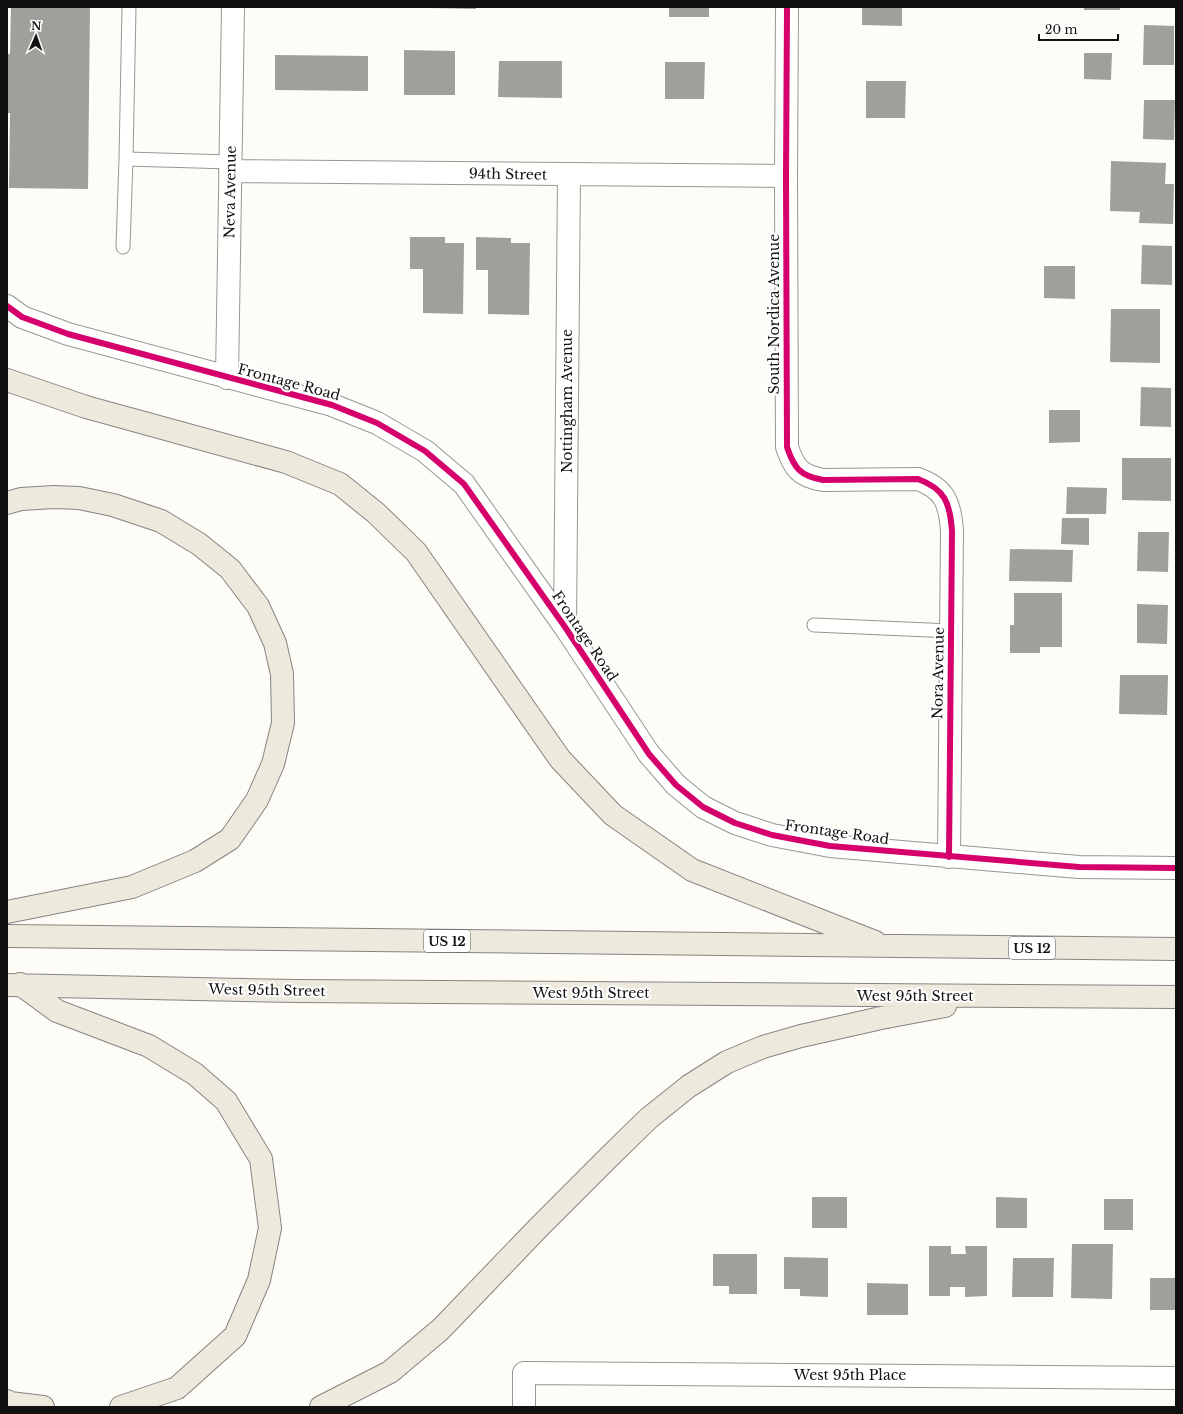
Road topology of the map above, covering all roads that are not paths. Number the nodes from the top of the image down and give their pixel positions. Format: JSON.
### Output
{"nodes":[{"id":1,"x":129,"y":7,"type":"edge"},
{"id":2,"x":233,"y":7,"type":"edge"},
{"id":3,"x":787,"y":7,"type":"edge"},
{"id":4,"x":126,"y":159,"type":"junction"},
{"id":5,"x":230,"y":166,"type":"junction"},
{"id":6,"x":569,"y":174,"type":"junction"},
{"id":7,"x":786,"y":176,"type":"junction"},
{"id":8,"x":123,"y":247,"type":"dead end"},
{"id":9,"x":7,"y":306,"type":"edge"},
{"id":10,"x":227,"y":378,"type":"junction"},
{"id":11,"x":7,"y":380,"type":"edge"},
{"id":12,"x":940,"y":491,"type":"joint"},
{"id":13,"x":7,"y":503,"type":"edge"},
{"id":14,"x":814,"y":625,"type":"dead end"},
{"id":15,"x":565,"y":627,"type":"junction"},
{"id":16,"x":951,"y":631,"type":"junction"},
{"id":17,"x":949,"y":857,"type":"junction"},
{"id":18,"x":1176,"y":868,"type":"edge"},
{"id":19,"x":7,"y":912,"type":"edge"},
{"id":20,"x":7,"y":936,"type":"edge"},
{"id":21,"x":887,"y":946,"type":"junction"},
{"id":22,"x":1176,"y":949,"type":"edge"},
{"id":23,"x":13,"y":984,"type":"edge"},
{"id":24,"x":999,"y":996,"type":"junction"},
{"id":25,"x":1176,"y":997,"type":"edge"},
{"id":26,"x":1176,"y":1378,"type":"edge"},
{"id":27,"x":7,"y":1401,"type":"edge"},
{"id":28,"x":43,"y":1407,"type":"edge"},
{"id":29,"x":121,"y":1407,"type":"edge"},
{"id":30,"x":321,"y":1407,"type":"edge"},
{"id":31,"x":524,"y":1407,"type":"edge"}],
"edges":[{"from":1,"to":4,"type":"lane"},
{"from":2,"to":5,"type":"street","name":"Neva Avenue"},
{"from":3,"to":7,"type":"street","name":"South Nordica Avenue"},
{"from":4,"to":5,"type":"lane"},
{"from":4,"to":8,"type":"lane"},
{"from":5,"to":6,"type":"street","name":"94th Street"},
{"from":5,"to":10,"type":"street","name":"Neva Avenue"},
{"from":6,"to":7,"type":"street","name":"94th Street"},
{"from":6,"to":15,"type":"street","name":"Nottingham Avenue"},
{"from":7,"to":12,"type":"street","name":"South Nordica Avenue"},
{"from":9,"to":10,"type":"street","name":"Frontage Road"},
{"from":10,"to":15,"type":"street","name":"Frontage Road"},
{"from":11,"to":21,"type":"main road"},
{"from":12,"to":16,"type":"street","name":"Nora Avenue"},
{"from":13,"to":19,"type":"main road"},
{"from":14,"to":16,"type":"lane"},
{"from":15,"to":17,"type":"street","name":"Frontage Road"},
{"from":16,"to":17,"type":"street","name":"Nora Avenue"},
{"from":17,"to":18,"type":"street","name":"Frontage Road"},
{"from":20,"to":21,"type":"main road","number":"US 12"},
{"from":21,"to":22,"type":"main road","number":"US 12"},
{"from":23,"to":24,"type":"main road","name":"West 95th Street"},
{"from":23,"to":29,"type":"main road"},
{"from":24,"to":25,"type":"main road","name":"West 95th Street"},
{"from":24,"to":30,"type":"main road"},
{"from":26,"to":31,"type":"street","name":"West 95th Place"},
{"from":27,"to":28,"type":"main road"}]}
